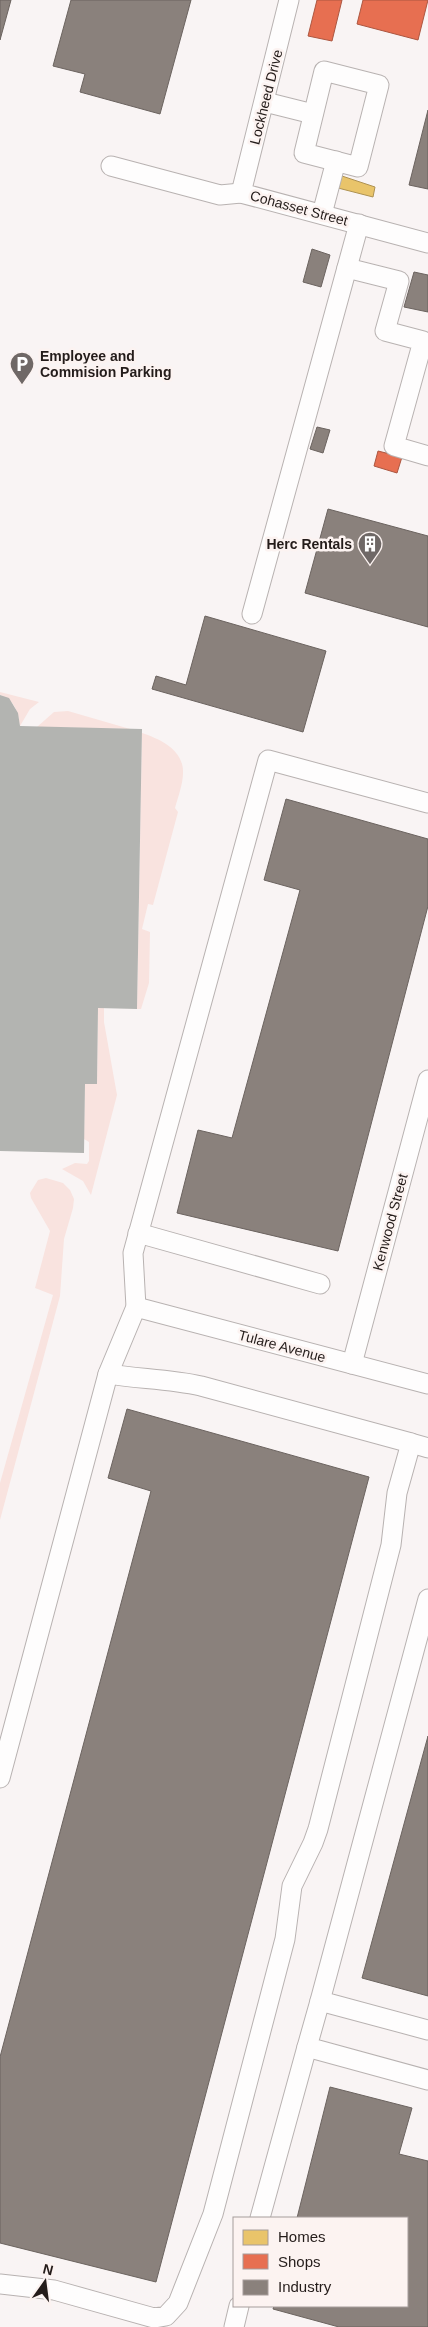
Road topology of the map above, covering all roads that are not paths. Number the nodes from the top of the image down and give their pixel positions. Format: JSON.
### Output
{"nodes":[{"id":1,"x":289,"y":0,"type":"edge"},
{"id":2,"x":265,"y":102,"type":"junction"},
{"id":3,"x":313,"y":114,"type":"junction"},
{"id":4,"x":336,"y":161,"type":"junction"},
{"id":5,"x":111,"y":166,"type":"dead end"},
{"id":6,"x":241,"y":193,"type":"junction"},
{"id":7,"x":322,"y":214,"type":"junction"},
{"id":8,"x":359,"y":224,"type":"junction"},
{"id":9,"x":428,"y":243,"type":"edge"},
{"id":10,"x":347,"y":268,"type":"junction"},
{"id":11,"x":428,"y":456,"type":"edge"},
{"id":12,"x":252,"y":614,"type":"dead end"},
{"id":13,"x":428,"y":803,"type":"edge"},
{"id":14,"x":428,"y":1080,"type":"edge"},
{"id":15,"x":420,"y":1142,"type":"edge"},
{"id":16,"x":138,"y":1233,"type":"junction"},
{"id":17,"x":320,"y":1284,"type":"dead end"},
{"id":18,"x":136,"y":1307,"type":"junction"},
{"id":19,"x":352,"y":1364,"type":"junction"},
{"id":20,"x":108,"y":1374,"type":"junction"},
{"id":21,"x":428,"y":1384,"type":"edge"},
{"id":22,"x":419,"y":1446,"type":"edge"},
{"id":23,"x":428,"y":1599,"type":"edge"},
{"id":24,"x":0,"y":1778,"type":"edge"},
{"id":25,"x":320,"y":2001,"type":"junction"},
{"id":26,"x":428,"y":2030,"type":"edge"},
{"id":27,"x":308,"y":2048,"type":"junction"},
{"id":28,"x":428,"y":2080,"type":"edge"},
{"id":29,"x":260,"y":2217,"type":"edge"},
{"id":30,"x":0,"y":2284,"type":"edge"},
{"id":31,"x":239,"y":2307,"type":"edge"},
{"id":32,"x":234,"y":2327,"type":"edge"}],
"edges":[{"from":1,"to":2,"type":"street","name":"Lockheed Drive"},
{"from":2,"to":3,"type":"street"},
{"from":2,"to":6,"type":"street","name":"Lockheed Drive"},
{"from":3,"to":4,"type":"street"},
{"from":3,"to":4,"type":"street"},
{"from":4,"to":7,"type":"street"},
{"from":5,"to":6,"type":"street","name":"Cohasset Street"},
{"from":6,"to":7,"type":"street","name":"Cohasset Street"},
{"from":7,"to":8,"type":"street","name":"Cohasset Street"},
{"from":8,"to":9,"type":"street","name":"Cohasset Street"},
{"from":8,"to":10,"type":"street"},
{"from":10,"to":11,"type":"street"},
{"from":10,"to":12,"type":"street"},
{"from":13,"to":16,"type":"street"},
{"from":14,"to":15,"type":"street","name":"Kenwood Street"},
{"from":15,"to":19,"type":"street","name":"Kenwood Street"},
{"from":16,"to":17,"type":"street"},
{"from":16,"to":18,"type":"street"},
{"from":18,"to":19,"type":"street","name":"Tulare Avenue"},
{"from":18,"to":20,"type":"street"},
{"from":19,"to":21,"type":"street","name":"Tulare Avenue"},
{"from":20,"to":22,"type":"street"},
{"from":20,"to":24,"type":"street"},
{"from":22,"to":30,"type":"street"},
{"from":23,"to":25,"type":"street"},
{"from":25,"to":26,"type":"street"},
{"from":25,"to":27,"type":"street"},
{"from":27,"to":28,"type":"street"},
{"from":27,"to":29,"type":"street"},
{"from":31,"to":32,"type":"street"}]}
